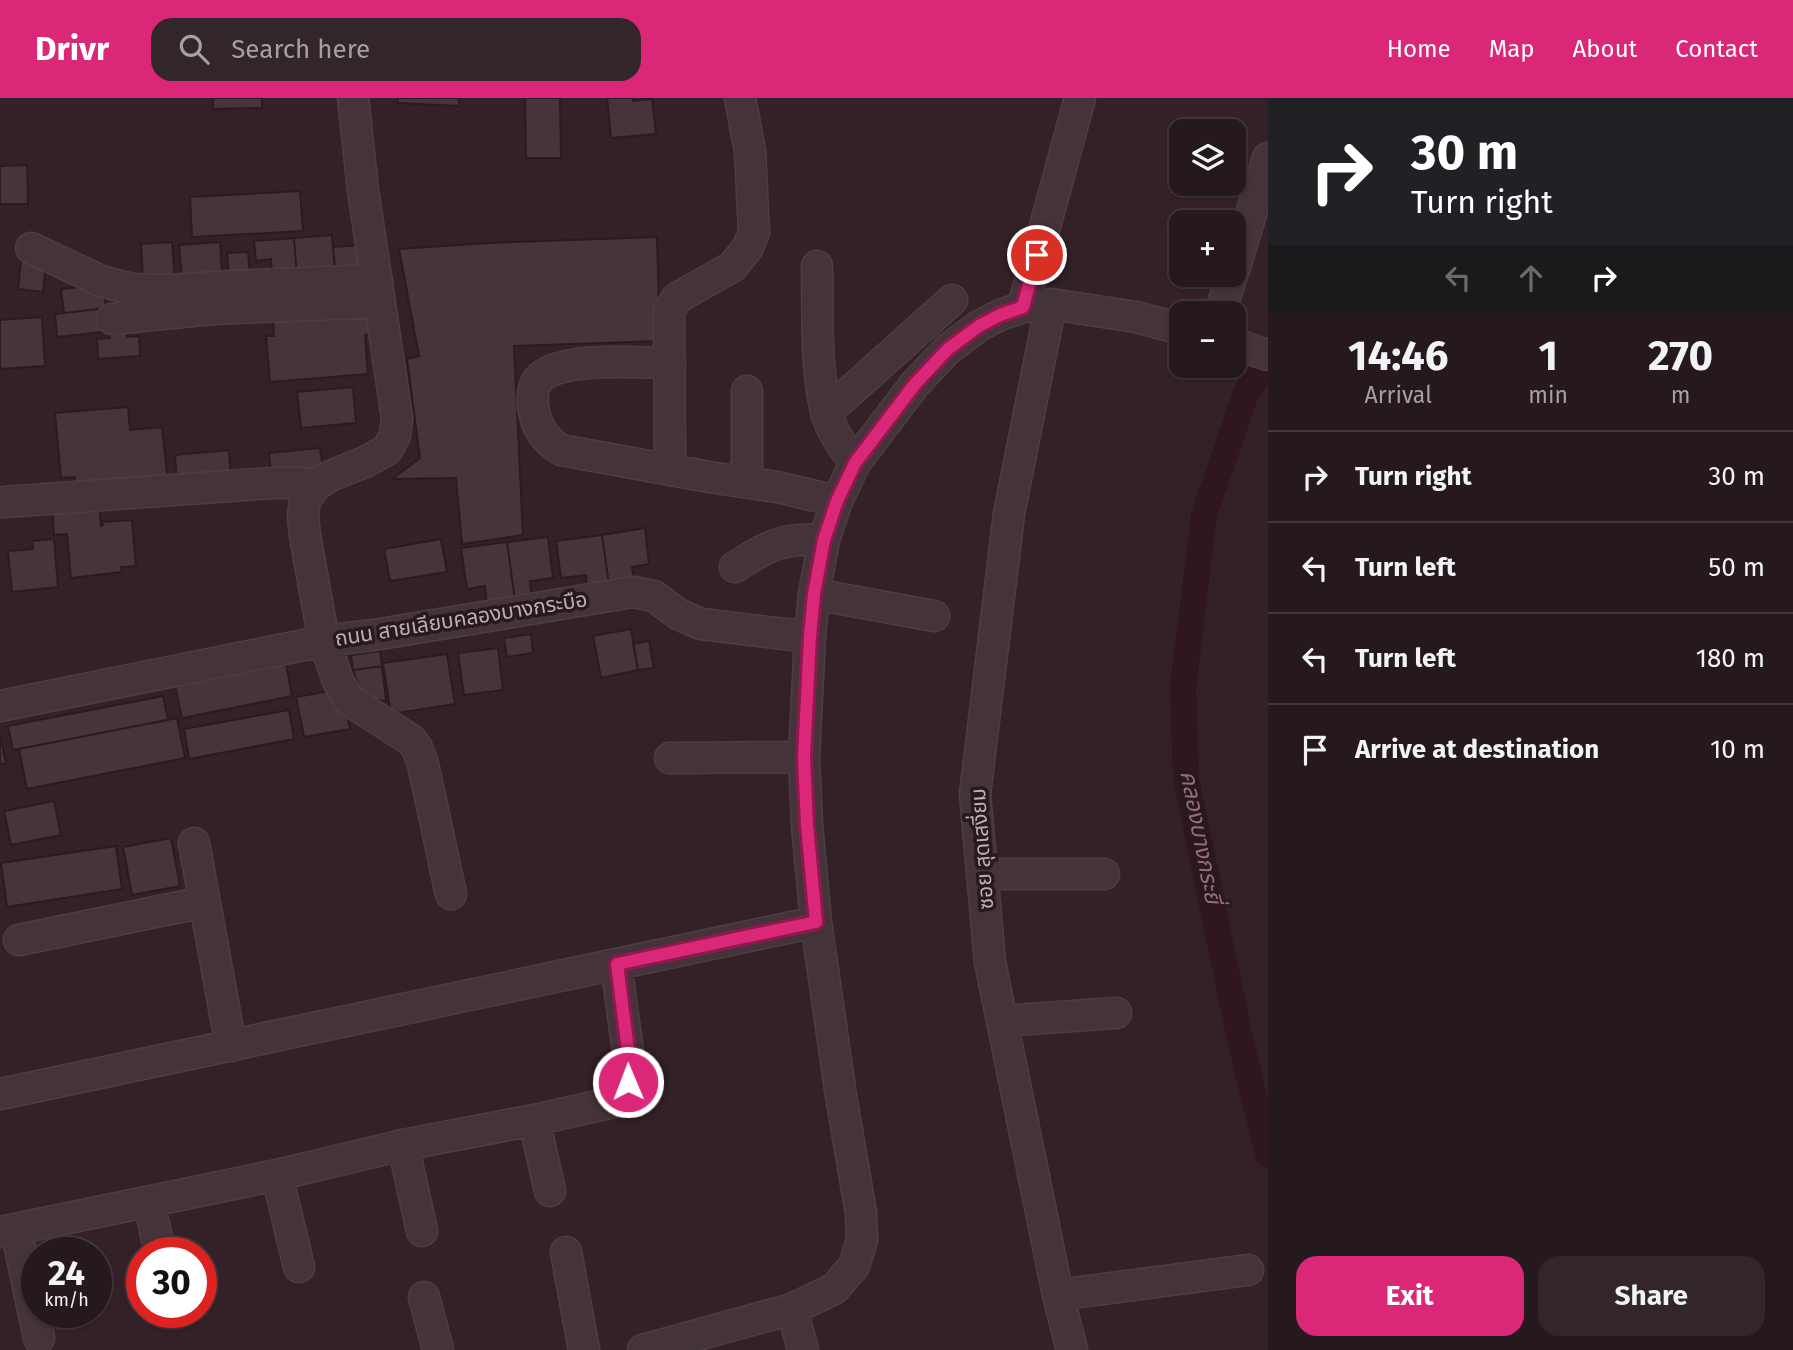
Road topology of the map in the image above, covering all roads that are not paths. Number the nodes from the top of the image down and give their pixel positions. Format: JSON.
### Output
{"nodes":[{"id":1,"x":353,"y":98,"type":"edge"},
{"id":2,"x":740,"y":98,"type":"edge"},
{"id":3,"x":1080,"y":98,"type":"edge"},
{"id":4,"x":1268,"y":158,"type":"edge"},
{"id":5,"x":1246,"y":230,"type":"edge"},
{"id":6,"x":31,"y":248,"type":"dead end"},
{"id":7,"x":817,"y":266,"type":"dead end"},
{"id":8,"x":378,"y":291,"type":"junction"},
{"id":9,"x":952,"y":300,"type":"dead end"},
{"id":10,"x":1037,"y":306,"type":"junction"},
{"id":11,"x":112,"y":319,"type":"dead end"},
{"id":12,"x":1169,"y":326,"type":"edge"},
{"id":13,"x":670,"y":363,"type":"junction"},
{"id":14,"x":747,"y":391,"type":"dead end"},
{"id":15,"x":826,"y":413,"type":"junction"},
{"id":16,"x":855,"y":463,"type":"junction"},
{"id":17,"x":670,"y":469,"type":"junction"},
{"id":18,"x":747,"y":482,"type":"junction"},
{"id":19,"x":316,"y":485,"type":"junction"},
{"id":20,"x":837,"y":501,"type":"junction"},
{"id":21,"x":5,"y":502,"type":"dead end"},
{"id":22,"x":824,"y":540,"type":"junction"},
{"id":23,"x":735,"y":567,"type":"dead end"},
{"id":24,"x":814,"y":594,"type":"junction"},
{"id":25,"x":934,"y":616,"type":"dead end"},
{"id":26,"x":810,"y":637,"type":"junction"},
{"id":27,"x":324,"y":642,"type":"junction"},
{"id":28,"x":0,"y":706,"type":"edge"},
{"id":29,"x":804,"y":757,"type":"junction"},
{"id":30,"x":670,"y":758,"type":"dead end"},
{"id":31,"x":194,"y":843,"type":"dead end"},
{"id":32,"x":982,"y":874,"type":"junction"},
{"id":33,"x":1104,"y":874,"type":"dead end"},
{"id":34,"x":451,"y":894,"type":"dead end"},
{"id":35,"x":204,"y":902,"type":"junction"},
{"id":36,"x":816,"y":922,"type":"junction"},
{"id":37,"x":19,"y":940,"type":"dead end"},
{"id":38,"x":617,"y":964,"type":"junction"},
{"id":39,"x":1116,"y":1013,"type":"dead end"},
{"id":40,"x":1002,"y":1021,"type":"junction"},
{"id":41,"x":231,"y":1046,"type":"junction"},
{"id":42,"x":0,"y":1094,"type":"edge"},
{"id":43,"x":534,"y":1120,"type":"junction"},
{"id":44,"x":403,"y":1144,"type":"junction"},
{"id":45,"x":277,"y":1174,"type":"junction"},
{"id":46,"x":550,"y":1191,"type":"dead end"},
{"id":47,"x":149,"y":1202,"type":"junction"},
{"id":48,"x":8,"y":1231,"type":"edge"},
{"id":49,"x":422,"y":1231,"type":"dead end"},
{"id":50,"x":157,"y":1237,"type":"edge"},
{"id":51,"x":566,"y":1252,"type":"dead end"},
{"id":52,"x":299,"y":1268,"type":"dead end"},
{"id":53,"x":1248,"y":1270,"type":"dead end"},
{"id":54,"x":1058,"y":1295,"type":"junction"},
{"id":55,"x":424,"y":1297,"type":"dead end"},
{"id":56,"x":792,"y":1309,"type":"junction"},
{"id":57,"x":40,"y":1338,"type":"dead end"},
{"id":58,"x":438,"y":1350,"type":"edge"},
{"id":59,"x":584,"y":1350,"type":"edge"},
{"id":60,"x":643,"y":1350,"type":"edge"},
{"id":61,"x":803,"y":1350,"type":"edge"},
{"id":62,"x":1072,"y":1350,"type":"edge"}],
"edges":[{"from":1,"to":8,"type":"street"},
{"from":2,"to":13,"type":"street"},
{"from":3,"to":10,"type":"street","name":"ซอย สุดเสงี่ยม"},
{"from":4,"to":5,"type":"street"},
{"from":6,"to":8,"type":"street"},
{"from":7,"to":15,"type":"street"},
{"from":8,"to":11,"type":"street"},
{"from":8,"to":19,"type":"street"},
{"from":9,"to":15,"type":"street"},
{"from":10,"to":12,"type":"street"},
{"from":10,"to":16,"type":"street"},
{"from":10,"to":32,"type":"street","name":"ซอย สุดเสงี่ยม"},
{"from":13,"to":17,"type":"street"},
{"from":13,"to":17,"type":"street"},
{"from":14,"to":18,"type":"street"},
{"from":15,"to":16,"type":"street"},
{"from":16,"to":20,"type":"street"},
{"from":17,"to":18,"type":"street"},
{"from":18,"to":20,"type":"street"},
{"from":19,"to":21,"type":"street"},
{"from":19,"to":27,"type":"street","name":"ถนน สายเลียบคลองบางกระบือ"},
{"from":20,"to":22,"type":"street"},
{"from":22,"to":23,"type":"street"},
{"from":22,"to":24,"type":"street"},
{"from":24,"to":25,"type":"street"},
{"from":24,"to":26,"type":"street"},
{"from":26,"to":27,"type":"street","name":"ถนน สายเลียบคลองบางกระบือ"},
{"from":26,"to":29,"type":"street"},
{"from":27,"to":28,"type":"street"},
{"from":27,"to":34,"type":"street"},
{"from":29,"to":30,"type":"street"},
{"from":29,"to":36,"type":"street"},
{"from":31,"to":35,"type":"street"},
{"from":32,"to":33,"type":"street"},
{"from":32,"to":40,"type":"street","name":"ซอย สุดเสงี่ยม"},
{"from":35,"to":37,"type":"street"},
{"from":35,"to":41,"type":"street"},
{"from":36,"to":38,"type":"street"},
{"from":36,"to":56,"type":"street"},
{"from":38,"to":41,"type":"street"},
{"from":38,"to":43,"type":"street"},
{"from":39,"to":40,"type":"street"},
{"from":40,"to":54,"type":"street","name":"ซอย สุดเสงี่ยม"},
{"from":41,"to":42,"type":"street"},
{"from":43,"to":44,"type":"street"},
{"from":43,"to":46,"type":"street"},
{"from":44,"to":45,"type":"street"},
{"from":44,"to":49,"type":"street"},
{"from":45,"to":47,"type":"street"},
{"from":45,"to":52,"type":"street"},
{"from":47,"to":48,"type":"street"},
{"from":47,"to":50,"type":"street"},
{"from":48,"to":57,"type":"street"},
{"from":51,"to":59,"type":"street"},
{"from":53,"to":54,"type":"street"},
{"from":54,"to":62,"type":"street","name":"ซอย สุดเสงี่ยม"},
{"from":55,"to":58,"type":"street"},
{"from":56,"to":60,"type":"street"},
{"from":56,"to":61,"type":"street"}]}
